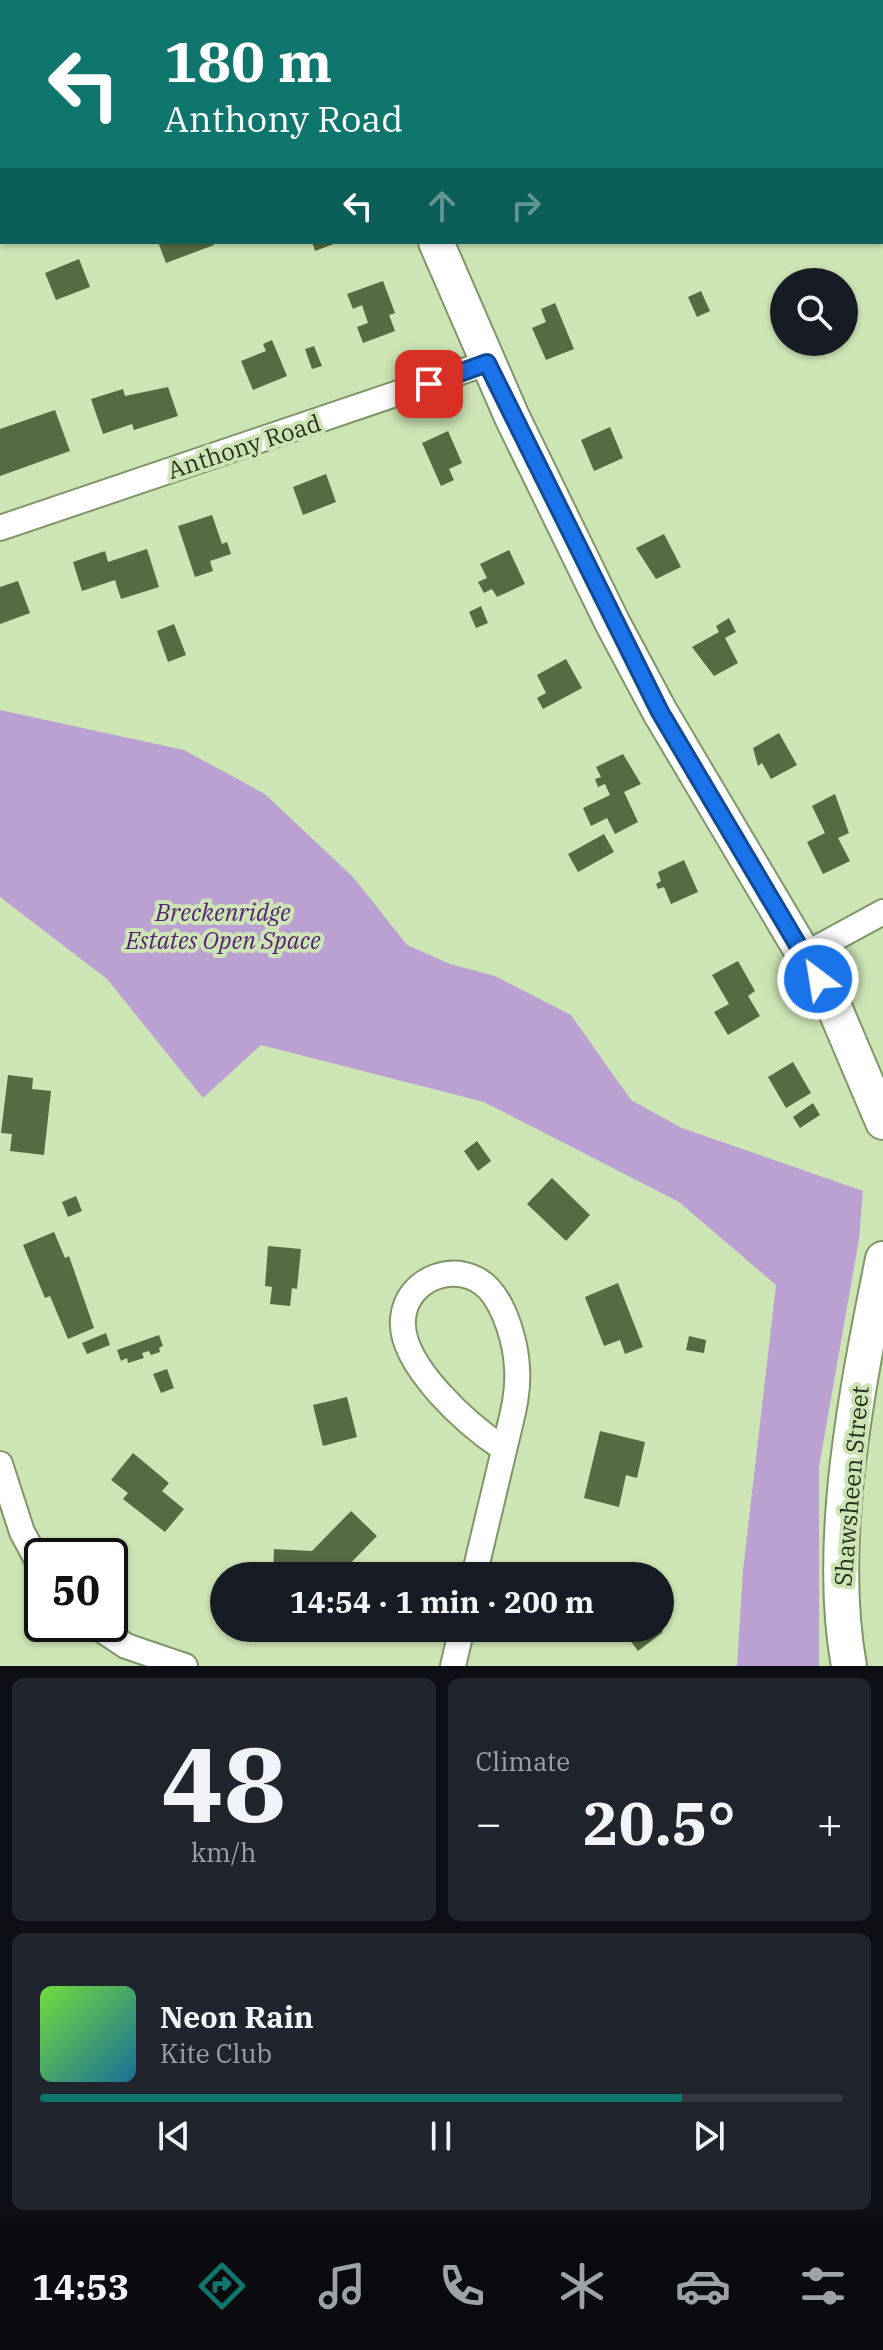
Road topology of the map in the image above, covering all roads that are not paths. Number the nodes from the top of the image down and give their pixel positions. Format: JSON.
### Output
{"nodes":[{"id":1,"x":437,"y":244,"type":"edge"},
{"id":2,"x":487,"y":363,"type":"junction"},
{"id":3,"x":0,"y":528,"type":"edge"},
{"id":4,"x":883,"y":912,"type":"edge"},
{"id":5,"x":804,"y":955,"type":"junction"},
{"id":6,"x":883,"y":1122,"type":"edge"},
{"id":7,"x":883,"y":1259,"type":"edge"},
{"id":8,"x":504,"y":1449,"type":"junction"},
{"id":9,"x":0,"y":1464,"type":"edge"},
{"id":10,"x":25,"y":1538,"type":"edge"},
{"id":11,"x":477,"y":1562,"type":"edge"},
{"id":12,"x":120,"y":1642,"type":"edge"},
{"id":13,"x":459,"y":1642,"type":"edge"},
{"id":14,"x":185,"y":1666,"type":"edge"},
{"id":15,"x":453,"y":1666,"type":"edge"},
{"id":16,"x":849,"y":1666,"type":"edge"}],
"edges":[{"from":1,"to":2,"type":"main road"},
{"from":2,"to":3,"type":"street","name":"Anthony Road"},
{"from":2,"to":5,"type":"main road"},
{"from":4,"to":5,"type":"street"},
{"from":5,"to":6,"type":"main road"},
{"from":7,"to":16,"type":"main road","name":"Shawsheen Street"},
{"from":8,"to":8,"type":"street"},
{"from":8,"to":11,"type":"street"},
{"from":9,"to":10,"type":"street"},
{"from":12,"to":14,"type":"street"},
{"from":13,"to":15,"type":"street"}]}
